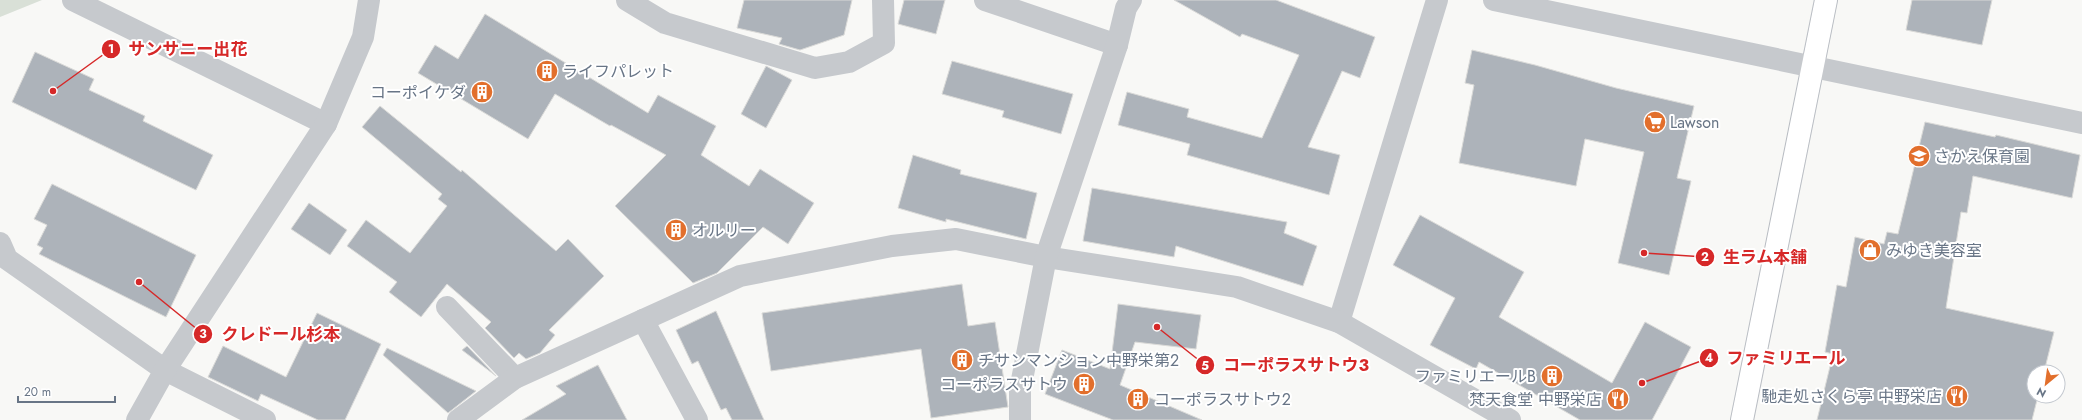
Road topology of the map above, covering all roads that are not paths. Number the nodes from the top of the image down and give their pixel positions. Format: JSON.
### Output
{"nodes":[{"id":1,"x":73,"y":0,"type":"edge"},
{"id":2,"x":369,"y":0,"type":"edge"},
{"id":3,"x":627,"y":0,"type":"edge"},
{"id":4,"x":883,"y":0,"type":"edge"},
{"id":5,"x":985,"y":0,"type":"edge"},
{"id":6,"x":1131,"y":0,"type":"edge"},
{"id":7,"x":1437,"y":0,"type":"edge"},
{"id":8,"x":1494,"y":0,"type":"edge"},
{"id":9,"x":1826,"y":0,"type":"edge"},
{"id":10,"x":1117,"y":45,"type":"junction"},
{"id":11,"x":1812,"y":66,"type":"junction"},
{"id":12,"x":2082,"y":123,"type":"edge"},
{"id":13,"x":326,"y":124,"type":"junction"},
{"id":14,"x":0,"y":243,"type":"edge"},
{"id":15,"x":1046,"y":257,"type":"junction"},
{"id":16,"x":447,"y":307,"type":"dead end"},
{"id":17,"x":642,"y":320,"type":"junction"},
{"id":18,"x":1339,"y":322,"type":"junction"},
{"id":19,"x":165,"y":370,"type":"junction"},
{"id":20,"x":515,"y":378,"type":"junction"},
{"id":21,"x":137,"y":420,"type":"edge"},
{"id":22,"x":265,"y":420,"type":"edge"},
{"id":23,"x":458,"y":420,"type":"edge"},
{"id":24,"x":697,"y":420,"type":"edge"},
{"id":25,"x":1020,"y":420,"type":"edge"},
{"id":26,"x":1510,"y":420,"type":"edge"},
{"id":27,"x":1742,"y":420,"type":"edge"}],
"edges":[{"from":1,"to":13,"type":"street"},
{"from":2,"to":13,"type":"street"},
{"from":3,"to":4,"type":"street"},
{"from":5,"to":10,"type":"street"},
{"from":6,"to":10,"type":"street"},
{"from":7,"to":18,"type":"street"},
{"from":8,"to":11,"type":"street"},
{"from":9,"to":11,"type":"street"},
{"from":10,"to":15,"type":"street"},
{"from":11,"to":12,"type":"street"},
{"from":11,"to":27,"type":"street"},
{"from":13,"to":19,"type":"street"},
{"from":14,"to":19,"type":"street"},
{"from":15,"to":17,"type":"street"},
{"from":15,"to":18,"type":"street"},
{"from":15,"to":25,"type":"street"},
{"from":16,"to":20,"type":"street"},
{"from":17,"to":20,"type":"street"},
{"from":17,"to":24,"type":"street"},
{"from":18,"to":26,"type":"street"},
{"from":19,"to":21,"type":"street"},
{"from":19,"to":22,"type":"street"},
{"from":20,"to":23,"type":"street"}]}
